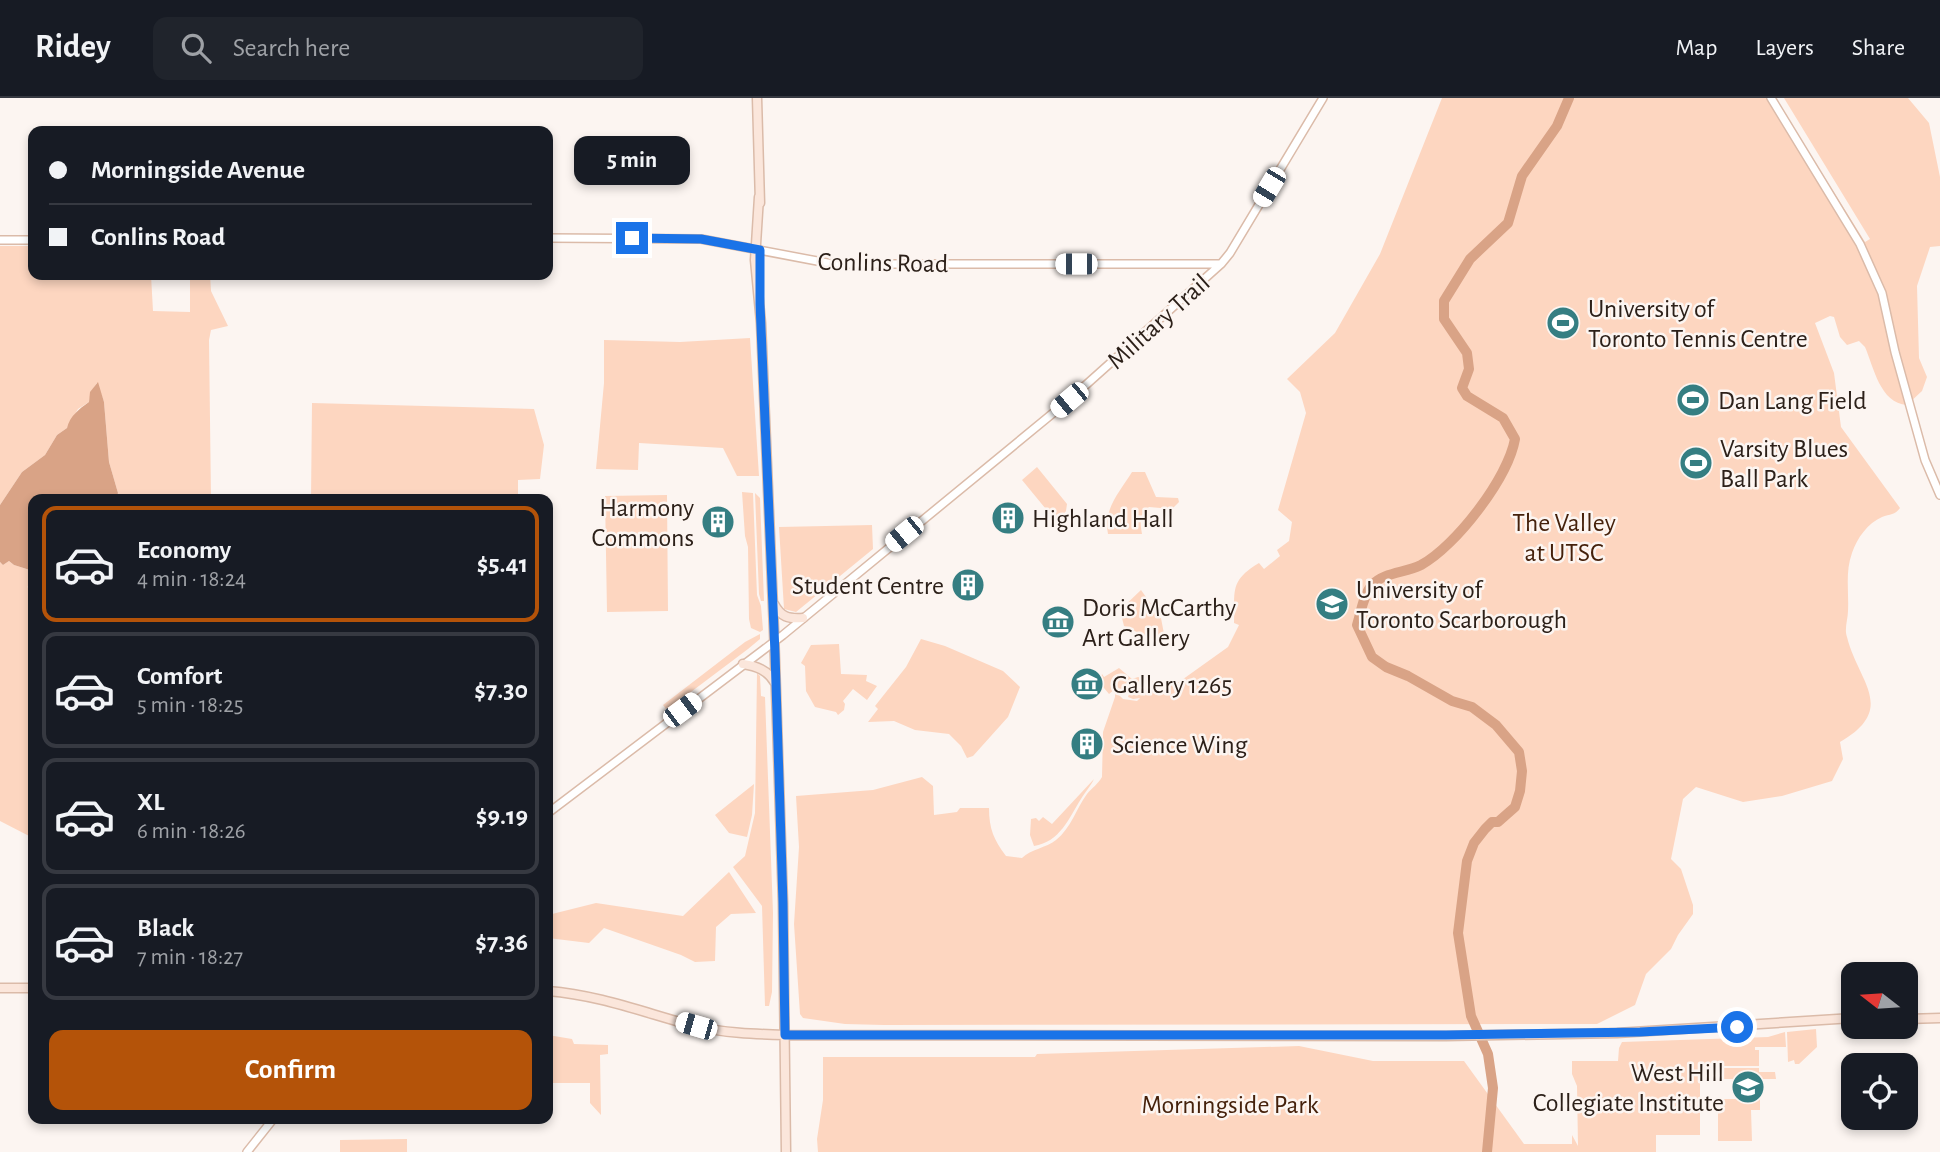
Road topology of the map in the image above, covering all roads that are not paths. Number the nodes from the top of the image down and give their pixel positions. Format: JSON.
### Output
{"nodes":[{"id":1,"x":757,"y":98,"type":"edge"},
{"id":2,"x":1323,"y":98,"type":"edge"},
{"id":3,"x":1771,"y":98,"type":"edge"},
{"id":4,"x":553,"y":237,"type":"edge"},
{"id":5,"x":0,"y":240,"type":"edge"},
{"id":6,"x":28,"y":240,"type":"edge"},
{"id":7,"x":757,"y":250,"type":"junction"},
{"id":8,"x":1221,"y":264,"type":"junction"},
{"id":9,"x":1940,"y":495,"type":"edge"},
{"id":10,"x":773,"y":601,"type":"junction"},
{"id":11,"x":803,"y":618,"type":"junction"},
{"id":12,"x":775,"y":641,"type":"junction"},
{"id":13,"x":743,"y":664,"type":"junction"},
{"id":14,"x":776,"y":685,"type":"junction"},
{"id":15,"x":553,"y":809,"type":"edge"},
{"id":16,"x":0,"y":988,"type":"edge"},
{"id":17,"x":28,"y":988,"type":"edge"},
{"id":18,"x":553,"y":991,"type":"edge"},
{"id":19,"x":1940,"y":1018,"type":"edge"},
{"id":20,"x":1841,"y":1019,"type":"edge"},
{"id":21,"x":1918,"y":1019,"type":"edge"},
{"id":22,"x":785,"y":1035,"type":"junction"},
{"id":23,"x":269,"y":1124,"type":"edge"},
{"id":24,"x":247,"y":1152,"type":"edge"},
{"id":25,"x":786,"y":1152,"type":"edge"}],
"edges":[{"from":1,"to":7,"type":"main road"},
{"from":2,"to":8,"type":"street","name":"Military Trail"},
{"from":3,"to":9,"type":"street"},
{"from":4,"to":7,"type":"street","name":"Conlins Road"},
{"from":5,"to":6,"type":"street"},
{"from":7,"to":8,"type":"street","name":"Conlins Road"},
{"from":7,"to":10,"type":"main road"},
{"from":8,"to":11,"type":"street","name":"Military Trail"},
{"from":10,"to":11,"type":"main road"},
{"from":10,"to":12,"type":"main road"},
{"from":11,"to":12,"type":"street","name":"Military Trail"},
{"from":12,"to":13,"type":"street","name":"Military Trail"},
{"from":12,"to":14,"type":"main road"},
{"from":13,"to":14,"type":"main road"},
{"from":13,"to":15,"type":"street","name":"Military Trail"},
{"from":14,"to":22,"type":"main road"},
{"from":16,"to":17,"type":"main road"},
{"from":18,"to":22,"type":"main road"},
{"from":19,"to":21,"type":"main road"},
{"from":20,"to":22,"type":"main road"},
{"from":22,"to":25,"type":"main road"},
{"from":23,"to":24,"type":"street"}]}
